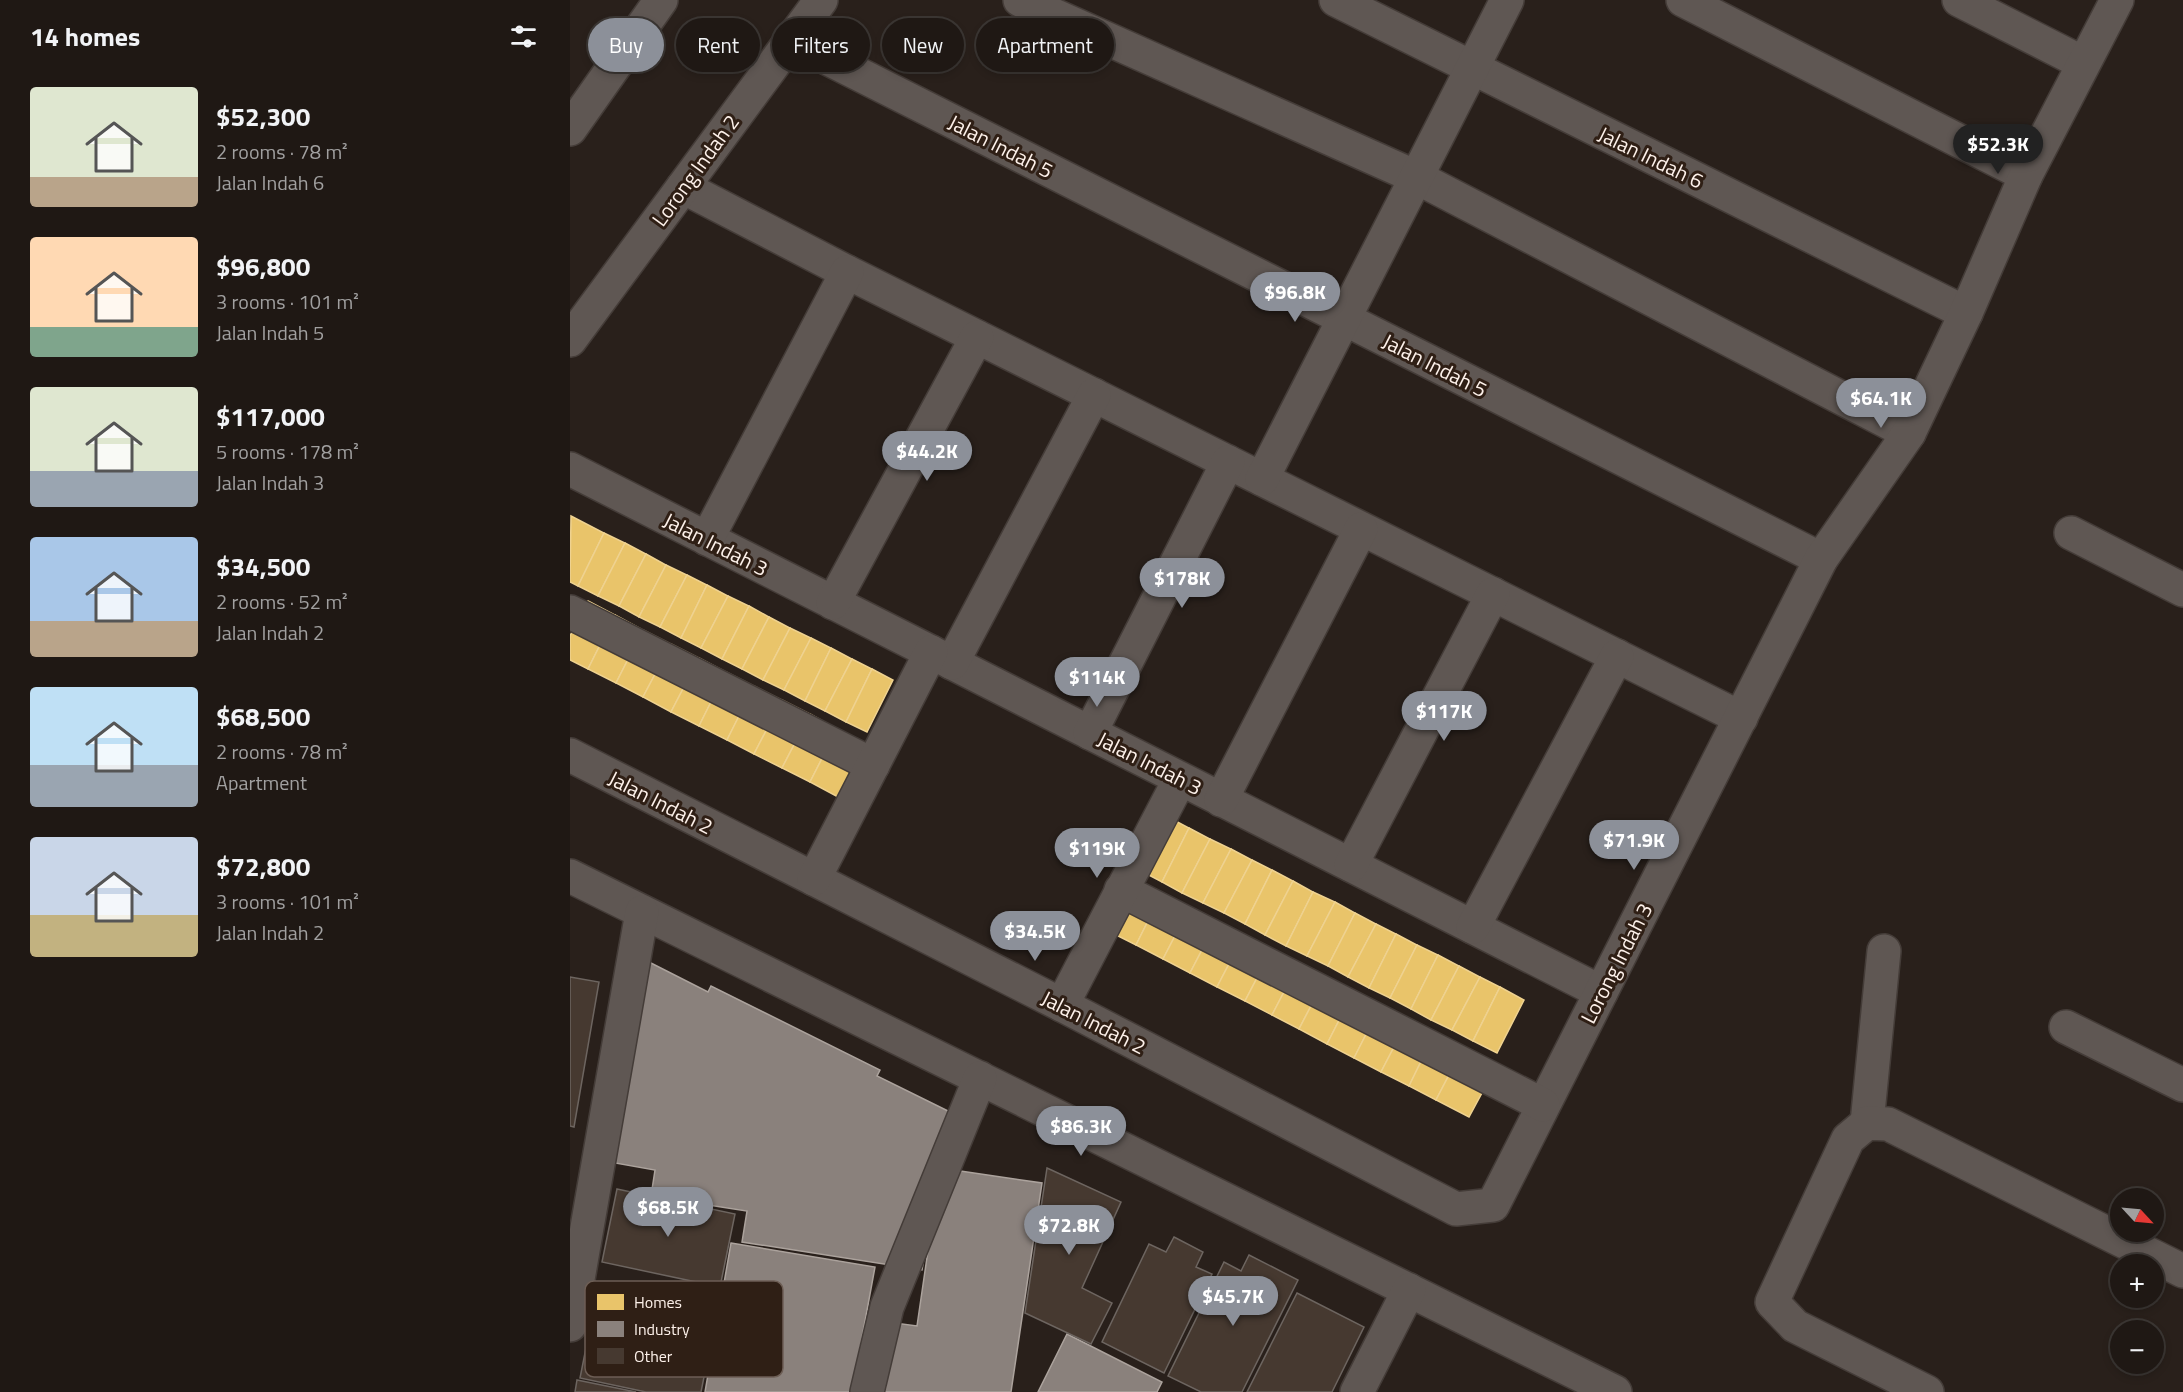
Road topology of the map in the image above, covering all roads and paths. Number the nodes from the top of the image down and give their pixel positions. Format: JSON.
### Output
{"nodes":[{"id":1,"x":661,"y":0,"type":"edge"},
{"id":2,"x":821,"y":0,"type":"edge"},
{"id":3,"x":1020,"y":0,"type":"edge"},
{"id":4,"x":1336,"y":0,"type":"edge"},
{"id":5,"x":1507,"y":0,"type":"edge"},
{"id":6,"x":1683,"y":0,"type":"edge"},
{"id":7,"x":1959,"y":0,"type":"edge"},
{"id":8,"x":2117,"y":0,"type":"edge"},
{"id":9,"x":808,"y":18,"type":"edge"},
{"id":10,"x":2083,"y":63,"type":"junction"},
{"id":11,"x":772,"y":66,"type":"edge"},
{"id":12,"x":1472,"y":69,"type":"junction"},
{"id":13,"x":854,"y":72,"type":"edge"},
{"id":14,"x":570,"y":129,"type":"edge"},
{"id":15,"x":2026,"y":175,"type":"junction"},
{"id":16,"x":1416,"y":177,"type":"junction"},
{"id":17,"x":683,"y":187,"type":"junction"},
{"id":18,"x":847,"y":272,"type":"junction"},
{"id":19,"x":1966,"y":313,"type":"junction"},
{"id":20,"x":1344,"y":319,"type":"junction"},
{"id":21,"x":977,"y":337,"type":"junction"},
{"id":22,"x":570,"y":340,"type":"edge"},
{"id":23,"x":1094,"y":395,"type":"junction"},
{"id":24,"x":1909,"y":433,"type":"junction"},
{"id":25,"x":1228,"y":462,"type":"junction"},
{"id":26,"x":570,"y":469,"type":"edge"},
{"id":27,"x":1262,"y":479,"type":"junction"},
{"id":28,"x":1361,"y":529,"type":"junction"},
{"id":29,"x":2070,"y":533,"type":"dead end"},
{"id":30,"x":707,"y":539,"type":"junction"},
{"id":31,"x":1821,"y":560,"type":"junction"},
{"id":32,"x":2183,"y":590,"type":"edge"},
{"id":33,"x":1493,"y":594,"type":"junction"},
{"id":34,"x":833,"y":603,"type":"junction"},
{"id":35,"x":570,"y":612,"type":"edge"},
{"id":36,"x":1617,"y":656,"type":"junction"},
{"id":37,"x":941,"y":658,"type":"junction"},
{"id":38,"x":1741,"y":718,"type":"junction"},
{"id":39,"x":1090,"y":733,"type":"junction"},
{"id":40,"x":570,"y":755,"type":"edge"},
{"id":41,"x":873,"y":765,"type":"junction"},
{"id":42,"x":1180,"y":779,"type":"junction"},
{"id":43,"x":1221,"y":800,"type":"junction"},
{"id":44,"x":1351,"y":865,"type":"junction"},
{"id":45,"x":570,"y":876,"type":"edge"},
{"id":46,"x":814,"y":879,"type":"junction"},
{"id":47,"x":1121,"y":890,"type":"junction"},
{"id":48,"x":642,"y":912,"type":"junction"},
{"id":49,"x":1473,"y":927,"type":"junction"},
{"id":50,"x":1884,"y":951,"type":"dead end"},
{"id":51,"x":1601,"y":992,"type":"junction"},
{"id":52,"x":1062,"y":1005,"type":"junction"},
{"id":53,"x":2066,"y":1027,"type":"dead end"},
{"id":54,"x":980,"y":1078,"type":"junction"},
{"id":55,"x":2183,"y":1085,"type":"edge"},
{"id":56,"x":1544,"y":1105,"type":"junction"},
{"id":57,"x":1867,"y":1123,"type":"junction"},
{"id":58,"x":1493,"y":1205,"type":"joint"},
{"id":59,"x":2183,"y":1271,"type":"edge"},
{"id":60,"x":1409,"y":1290,"type":"junction"},
{"id":61,"x":570,"y":1325,"type":"edge"},
{"id":62,"x":867,"y":1392,"type":"edge"},
{"id":63,"x":1357,"y":1392,"type":"edge"},
{"id":64,"x":1614,"y":1392,"type":"edge"},
{"id":65,"x":1927,"y":1392,"type":"edge"}],
"edges":[{"from":1,"to":14,"type":"street"},
{"from":2,"to":9,"type":"street","name":"Lorong Indah 2"},
{"from":3,"to":16,"type":"street"},
{"from":4,"to":12,"type":"street","name":"Jalan Indah 6"},
{"from":5,"to":12,"type":"street"},
{"from":6,"to":15,"type":"street"},
{"from":7,"to":10,"type":"street"},
{"from":8,"to":10,"type":"street","name":"Lorong Indah 3"},
{"from":10,"to":15,"type":"street","name":"Lorong Indah 3"},
{"from":11,"to":17,"type":"street","name":"Lorong Indah 2"},
{"from":12,"to":16,"type":"street"},
{"from":12,"to":19,"type":"street","name":"Jalan Indah 6"},
{"from":13,"to":20,"type":"street","name":"Jalan Indah 5"},
{"from":15,"to":19,"type":"street","name":"Lorong Indah 3"},
{"from":16,"to":20,"type":"street"},
{"from":16,"to":24,"type":"street"},
{"from":17,"to":18,"type":"street"},
{"from":17,"to":22,"type":"street","name":"Lorong Indah 2"},
{"from":18,"to":21,"type":"street"},
{"from":18,"to":30,"type":"street"},
{"from":19,"to":24,"type":"street","name":"Lorong Indah 3"},
{"from":20,"to":27,"type":"street"},
{"from":20,"to":31,"type":"street","name":"Jalan Indah 5"},
{"from":21,"to":23,"type":"street"},
{"from":21,"to":34,"type":"street"},
{"from":23,"to":25,"type":"street"},
{"from":23,"to":37,"type":"street"},
{"from":24,"to":31,"type":"street","name":"Lorong Indah 3"},
{"from":25,"to":27,"type":"street"},
{"from":25,"to":39,"type":"street"},
{"from":26,"to":30,"type":"street","name":"Jalan Indah 3"},
{"from":27,"to":28,"type":"street"},
{"from":28,"to":33,"type":"street"},
{"from":28,"to":43,"type":"street"},
{"from":29,"to":32,"type":"street"},
{"from":30,"to":34,"type":"street","name":"Jalan Indah 3"},
{"from":31,"to":38,"type":"street","name":"Lorong Indah 3"},
{"from":33,"to":36,"type":"street"},
{"from":33,"to":44,"type":"street"},
{"from":34,"to":37,"type":"street","name":"Jalan Indah 3"},
{"from":35,"to":41,"type":"street"},
{"from":36,"to":38,"type":"street"},
{"from":36,"to":49,"type":"street"},
{"from":37,"to":39,"type":"street","name":"Jalan Indah 3"},
{"from":37,"to":41,"type":"street"},
{"from":38,"to":51,"type":"street","name":"Lorong Indah 3"},
{"from":39,"to":42,"type":"street","name":"Jalan Indah 3"},
{"from":40,"to":46,"type":"street","name":"Jalan Indah 2"},
{"from":41,"to":46,"type":"street"},
{"from":42,"to":43,"type":"street","name":"Jalan Indah 3"},
{"from":42,"to":47,"type":"street"},
{"from":43,"to":44,"type":"street","name":"Jalan Indah 3"},
{"from":44,"to":49,"type":"street","name":"Jalan Indah 3"},
{"from":45,"to":48,"type":"street"},
{"from":46,"to":52,"type":"street","name":"Jalan Indah 2"},
{"from":47,"to":52,"type":"street"},
{"from":47,"to":56,"type":"street"},
{"from":48,"to":54,"type":"street"},
{"from":48,"to":61,"type":"street"},
{"from":49,"to":51,"type":"street","name":"Jalan Indah 3"},
{"from":50,"to":57,"type":"street"},
{"from":51,"to":56,"type":"street","name":"Lorong Indah 3"},
{"from":52,"to":58,"type":"street","name":"Jalan Indah 2"},
{"from":53,"to":55,"type":"street"},
{"from":54,"to":60,"type":"street"},
{"from":54,"to":62,"type":"street"},
{"from":56,"to":58,"type":"street","name":"Lorong Indah 3"},
{"from":57,"to":59,"type":"street"},
{"from":57,"to":65,"type":"street"},
{"from":60,"to":63,"type":"street"},
{"from":60,"to":64,"type":"street"}]}
